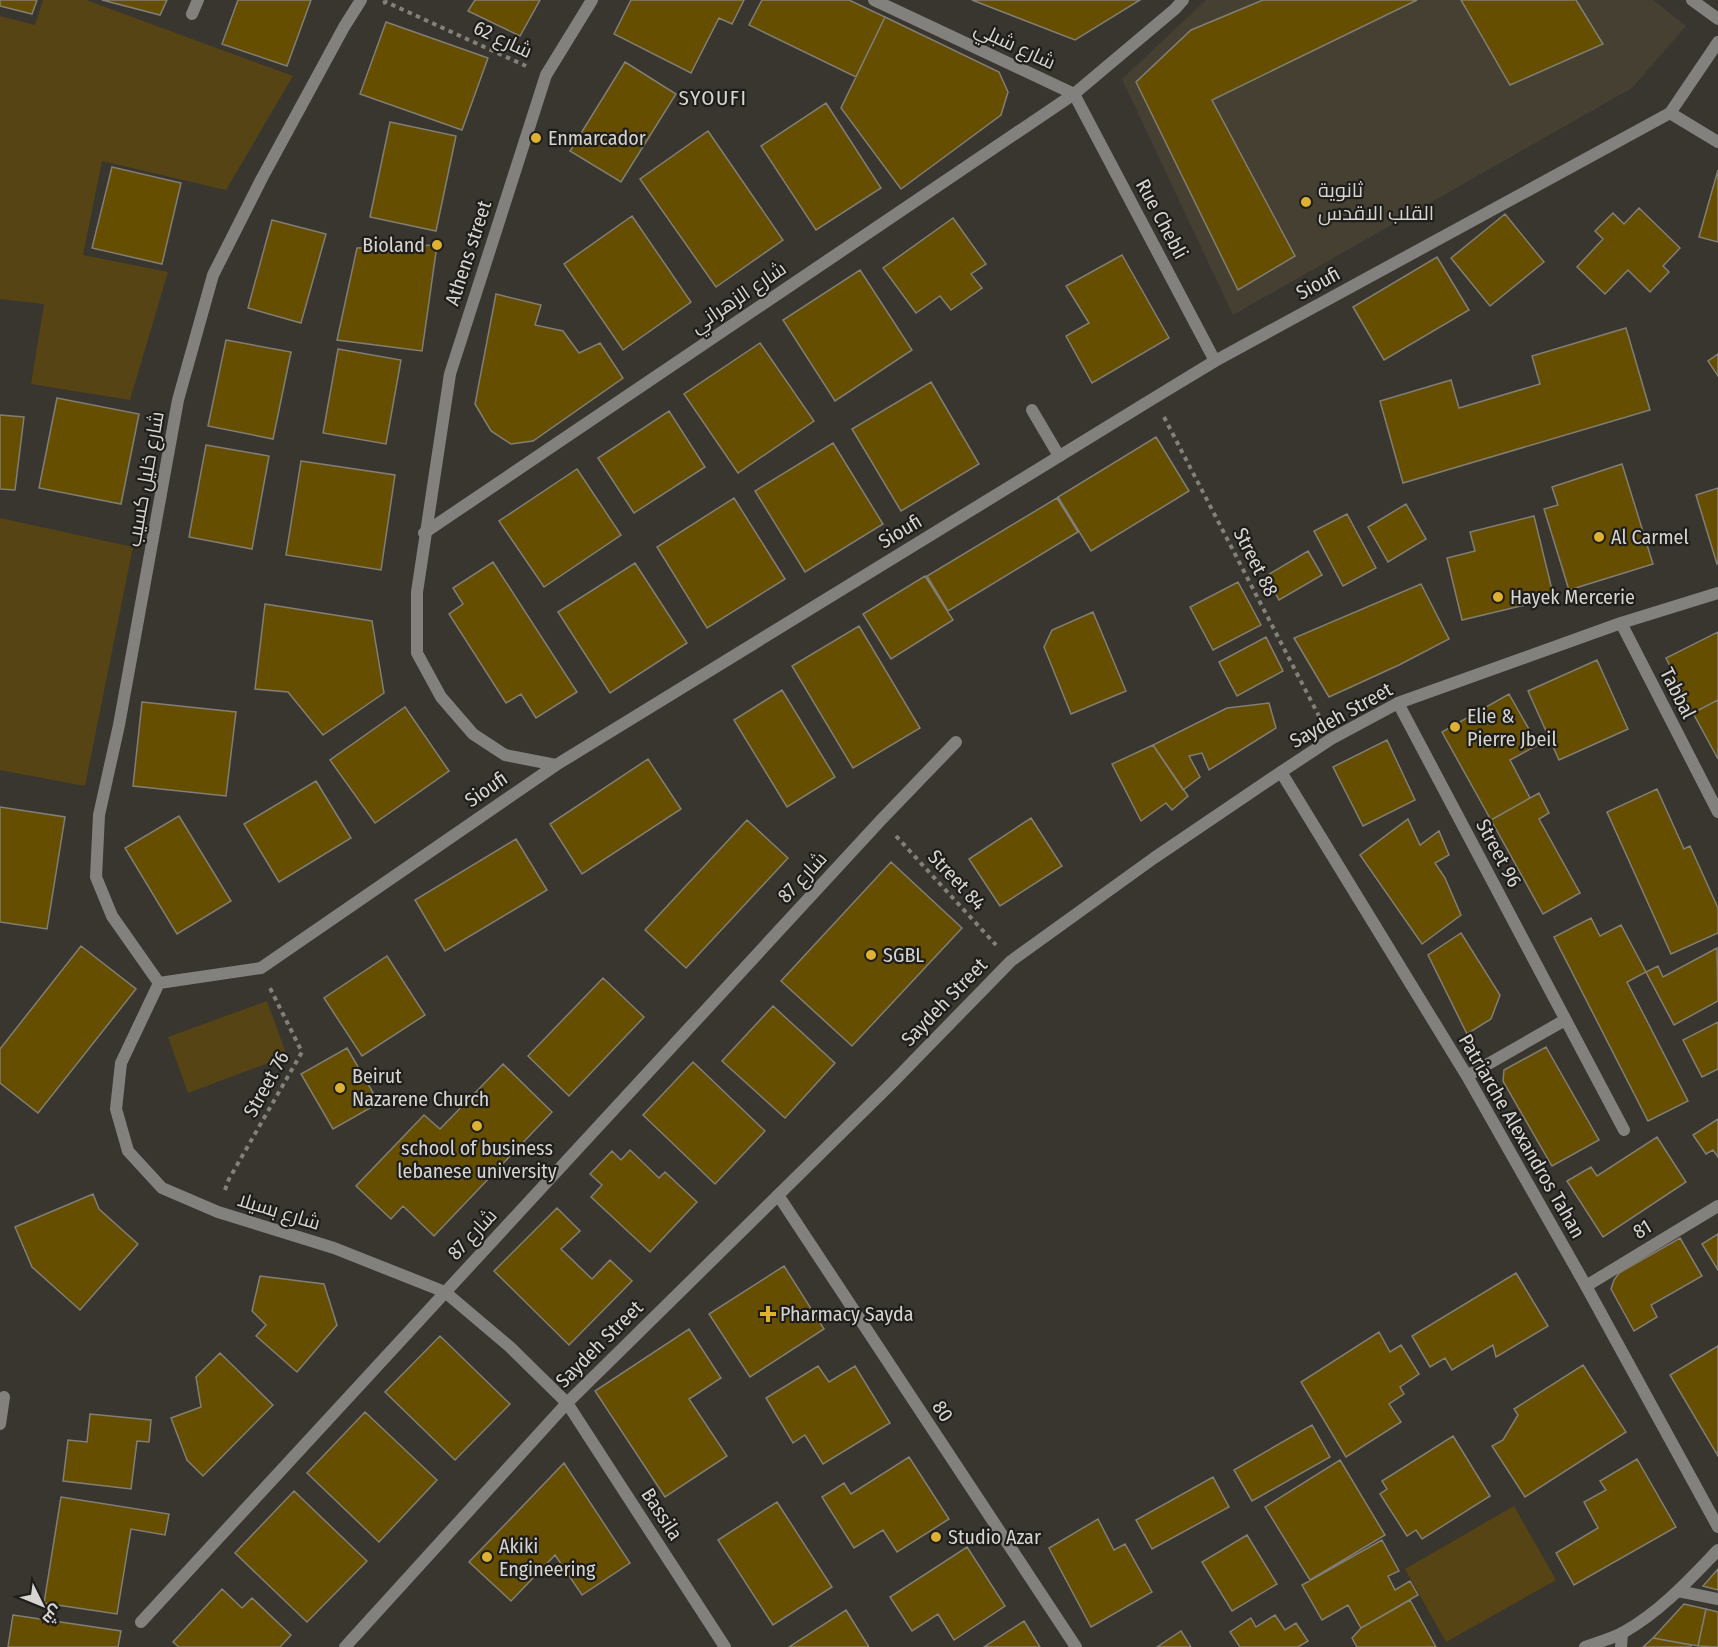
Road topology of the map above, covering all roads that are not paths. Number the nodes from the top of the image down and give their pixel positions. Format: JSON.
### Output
{"nodes":[{"id":1,"x":198,"y":0,"type":"edge"},
{"id":2,"x":361,"y":0,"type":"edge"},
{"id":3,"x":592,"y":0,"type":"edge"},
{"id":4,"x":874,"y":0,"type":"edge"},
{"id":5,"x":1183,"y":0,"type":"edge"},
{"id":6,"x":1692,"y":0,"type":"edge"},
{"id":7,"x":192,"y":14,"type":"dead end"},
{"id":8,"x":1718,"y":19,"type":"edge"},
{"id":9,"x":1718,"y":42,"type":"edge"},
{"id":10,"x":1074,"y":94,"type":"junction"},
{"id":11,"x":1670,"y":113,"type":"junction"},
{"id":12,"x":1718,"y":142,"type":"edge"},
{"id":13,"x":1215,"y":361,"type":"junction"},
{"id":14,"x":1032,"y":411,"type":"dead end"},
{"id":15,"x":1059,"y":456,"type":"junction"},
{"id":16,"x":424,"y":533,"type":"junction"},
{"id":17,"x":1718,"y":593,"type":"edge"},
{"id":18,"x":1621,"y":623,"type":"junction"},
{"id":19,"x":1398,"y":703,"type":"junction"},
{"id":20,"x":956,"y":742,"type":"dead end"},
{"id":21,"x":556,"y":765,"type":"junction"},
{"id":22,"x":1281,"y":772,"type":"junction"},
{"id":23,"x":1718,"y":813,"type":"edge"},
{"id":24,"x":159,"y":983,"type":"junction"},
{"id":25,"x":1565,"y":1020,"type":"junction"},
{"id":26,"x":1467,"y":1076,"type":"junction"},
{"id":27,"x":1624,"y":1130,"type":"dead end"},
{"id":28,"x":778,"y":1195,"type":"junction"},
{"id":29,"x":1718,"y":1206,"type":"edge"},
{"id":30,"x":1586,"y":1286,"type":"junction"},
{"id":31,"x":445,"y":1292,"type":"junction"},
{"id":32,"x":4,"y":1397,"type":"dead end"},
{"id":33,"x":567,"y":1403,"type":"junction"},
{"id":34,"x":0,"y":1424,"type":"edge"},
{"id":35,"x":1718,"y":1527,"type":"edge"},
{"id":36,"x":1718,"y":1550,"type":"edge"},
{"id":37,"x":1678,"y":1591,"type":"junction"},
{"id":38,"x":1718,"y":1599,"type":"edge"},
{"id":39,"x":141,"y":1622,"type":"dead end"},
{"id":40,"x":1622,"y":1633,"type":"junction"},
{"id":41,"x":345,"y":1647,"type":"edge"},
{"id":42,"x":725,"y":1647,"type":"edge"},
{"id":43,"x":1076,"y":1647,"type":"edge"},
{"id":44,"x":1585,"y":1647,"type":"edge"},
{"id":45,"x":1621,"y":1647,"type":"edge"}],
"edges":[{"from":1,"to":7,"type":"street"},
{"from":2,"to":24,"type":"street","name":"شارع خليل كسيب"},
{"from":3,"to":16,"type":"street","name":"Athens street"},
{"from":4,"to":10,"type":"street","name":"شارع شبلي"},
{"from":5,"to":10,"type":"street","name":"شارع الزهراني"},
{"from":6,"to":8,"type":"street"},
{"from":9,"to":11,"type":"street"},
{"from":10,"to":13,"type":"street","name":"Rue Chebli"},
{"from":10,"to":16,"type":"street","name":"شارع الزهراني"},
{"from":11,"to":12,"type":"street"},
{"from":11,"to":13,"type":"street","name":"Sioufi"},
{"from":13,"to":15,"type":"street","name":"Sioufi"},
{"from":14,"to":15,"type":"street"},
{"from":15,"to":21,"type":"street","name":"Sioufi"},
{"from":16,"to":21,"type":"street"},
{"from":17,"to":18,"type":"street","name":"Saydeh Street"},
{"from":18,"to":19,"type":"street","name":"Saydeh Street"},
{"from":18,"to":23,"type":"street","name":"Tabbal"},
{"from":19,"to":22,"type":"street","name":"Saydeh Street"},
{"from":19,"to":25,"type":"street","name":"Street 96"},
{"from":20,"to":31,"type":"street","name":"شارع 87"},
{"from":21,"to":24,"type":"street","name":"Sioufi"},
{"from":22,"to":26,"type":"street","name":"Patriarche Alexandros Tahan"},
{"from":22,"to":28,"type":"street","name":"Saydeh Street"},
{"from":24,"to":31,"type":"street","name":"شارع بسيلا"},
{"from":25,"to":26,"type":"street"},
{"from":25,"to":27,"type":"street","name":"Street 96"},
{"from":26,"to":30,"type":"street","name":"Patriarche Alexandros Tahan"},
{"from":28,"to":33,"type":"street","name":"Saydeh Street"},
{"from":28,"to":43,"type":"street","name":"80"},
{"from":29,"to":30,"type":"street","name":"81"},
{"from":30,"to":35,"type":"street","name":"Patriarche Alexandros Tahan"},
{"from":31,"to":33,"type":"street","name":"شارع بسيلا"},
{"from":31,"to":39,"type":"street","name":"شارع 87"},
{"from":32,"to":34,"type":"street"},
{"from":33,"to":41,"type":"street","name":"Saydeh Street"},
{"from":33,"to":42,"type":"street","name":"Bassila"},
{"from":36,"to":37,"type":"street"},
{"from":37,"to":38,"type":"street"},
{"from":37,"to":40,"type":"street"},
{"from":40,"to":44,"type":"street"},
{"from":40,"to":45,"type":"street"}]}
